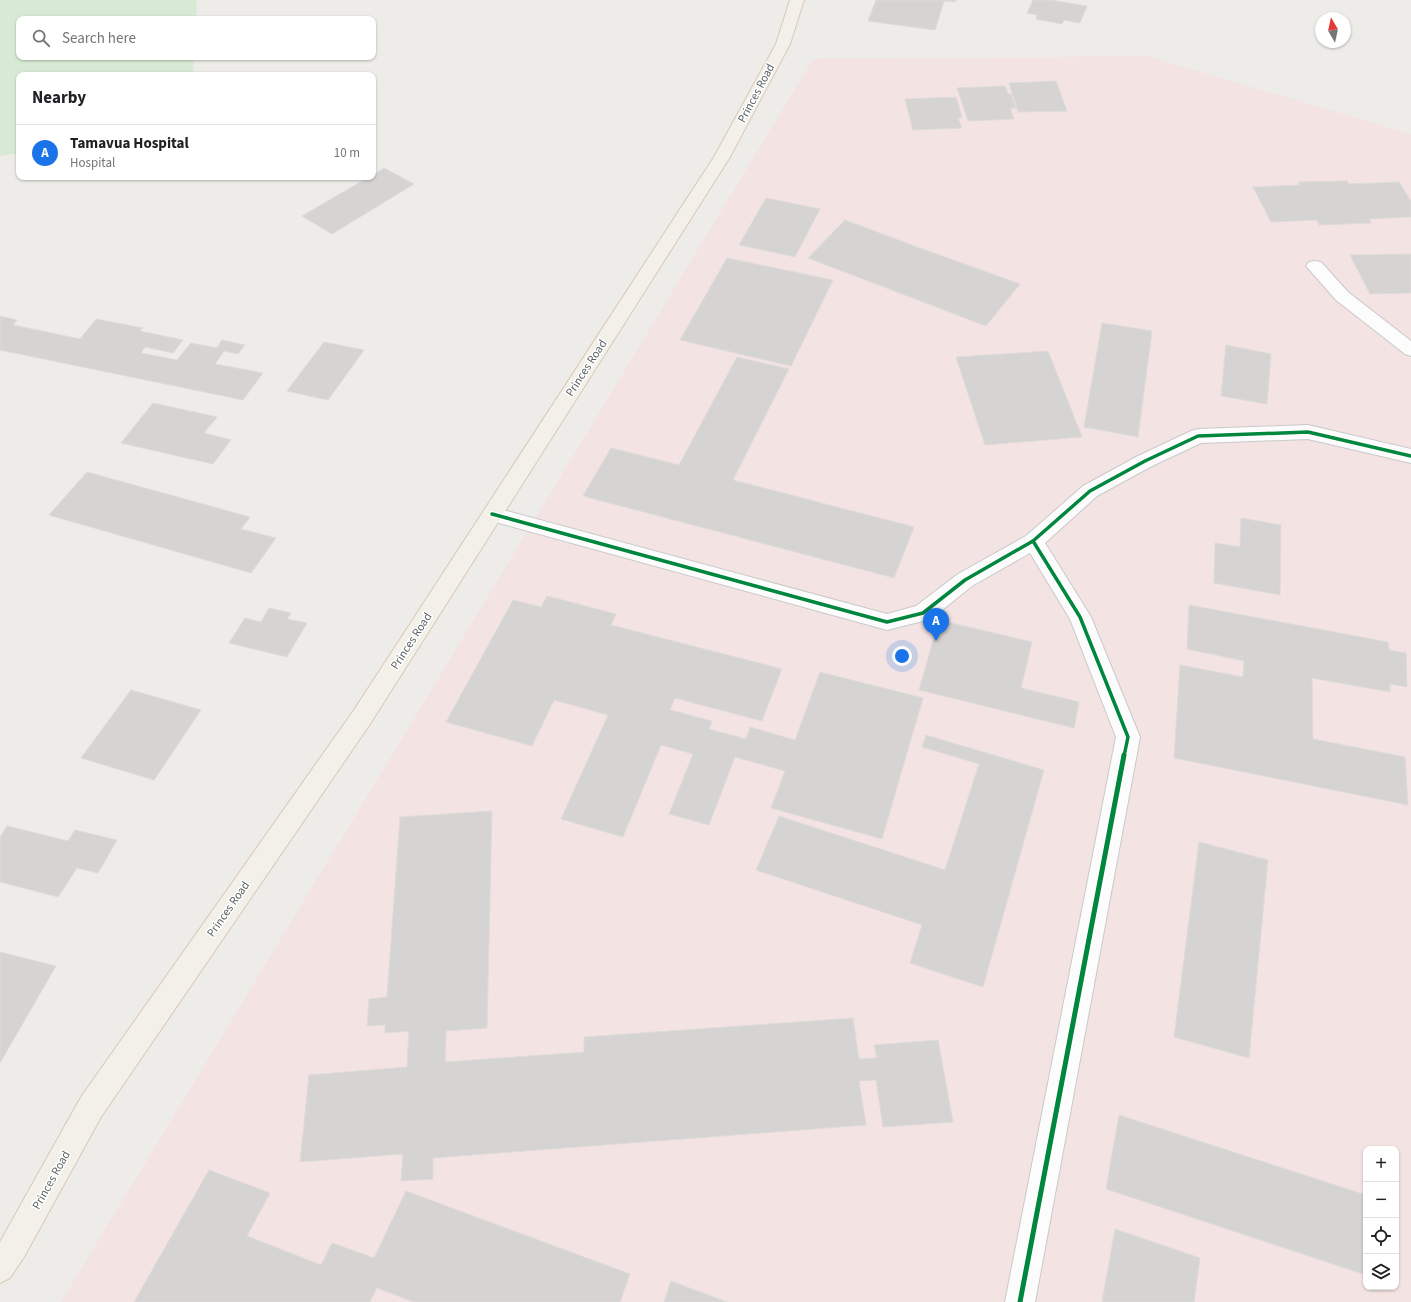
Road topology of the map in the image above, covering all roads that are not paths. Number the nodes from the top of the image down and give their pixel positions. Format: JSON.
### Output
{"nodes":[{"id":1,"x":798,"y":0,"type":"edge"},
{"id":2,"x":1315,"y":266,"type":"dead end"},
{"id":3,"x":1411,"y":350,"type":"edge"},
{"id":4,"x":1411,"y":456,"type":"edge"},
{"id":5,"x":492,"y":514,"type":"junction"},
{"id":6,"x":1033,"y":541,"type":"junction"},
{"id":7,"x":0,"y":1268,"type":"edge"},
{"id":8,"x":1020,"y":1302,"type":"edge"}],
"edges":[{"from":1,"to":5,"type":"main road","name":"Princes Road"},
{"from":2,"to":3,"type":"street"},
{"from":4,"to":6,"type":"street"},
{"from":5,"to":6,"type":"street"},
{"from":5,"to":7,"type":"main road","name":"Princes Road"},
{"from":6,"to":8,"type":"street"}]}
